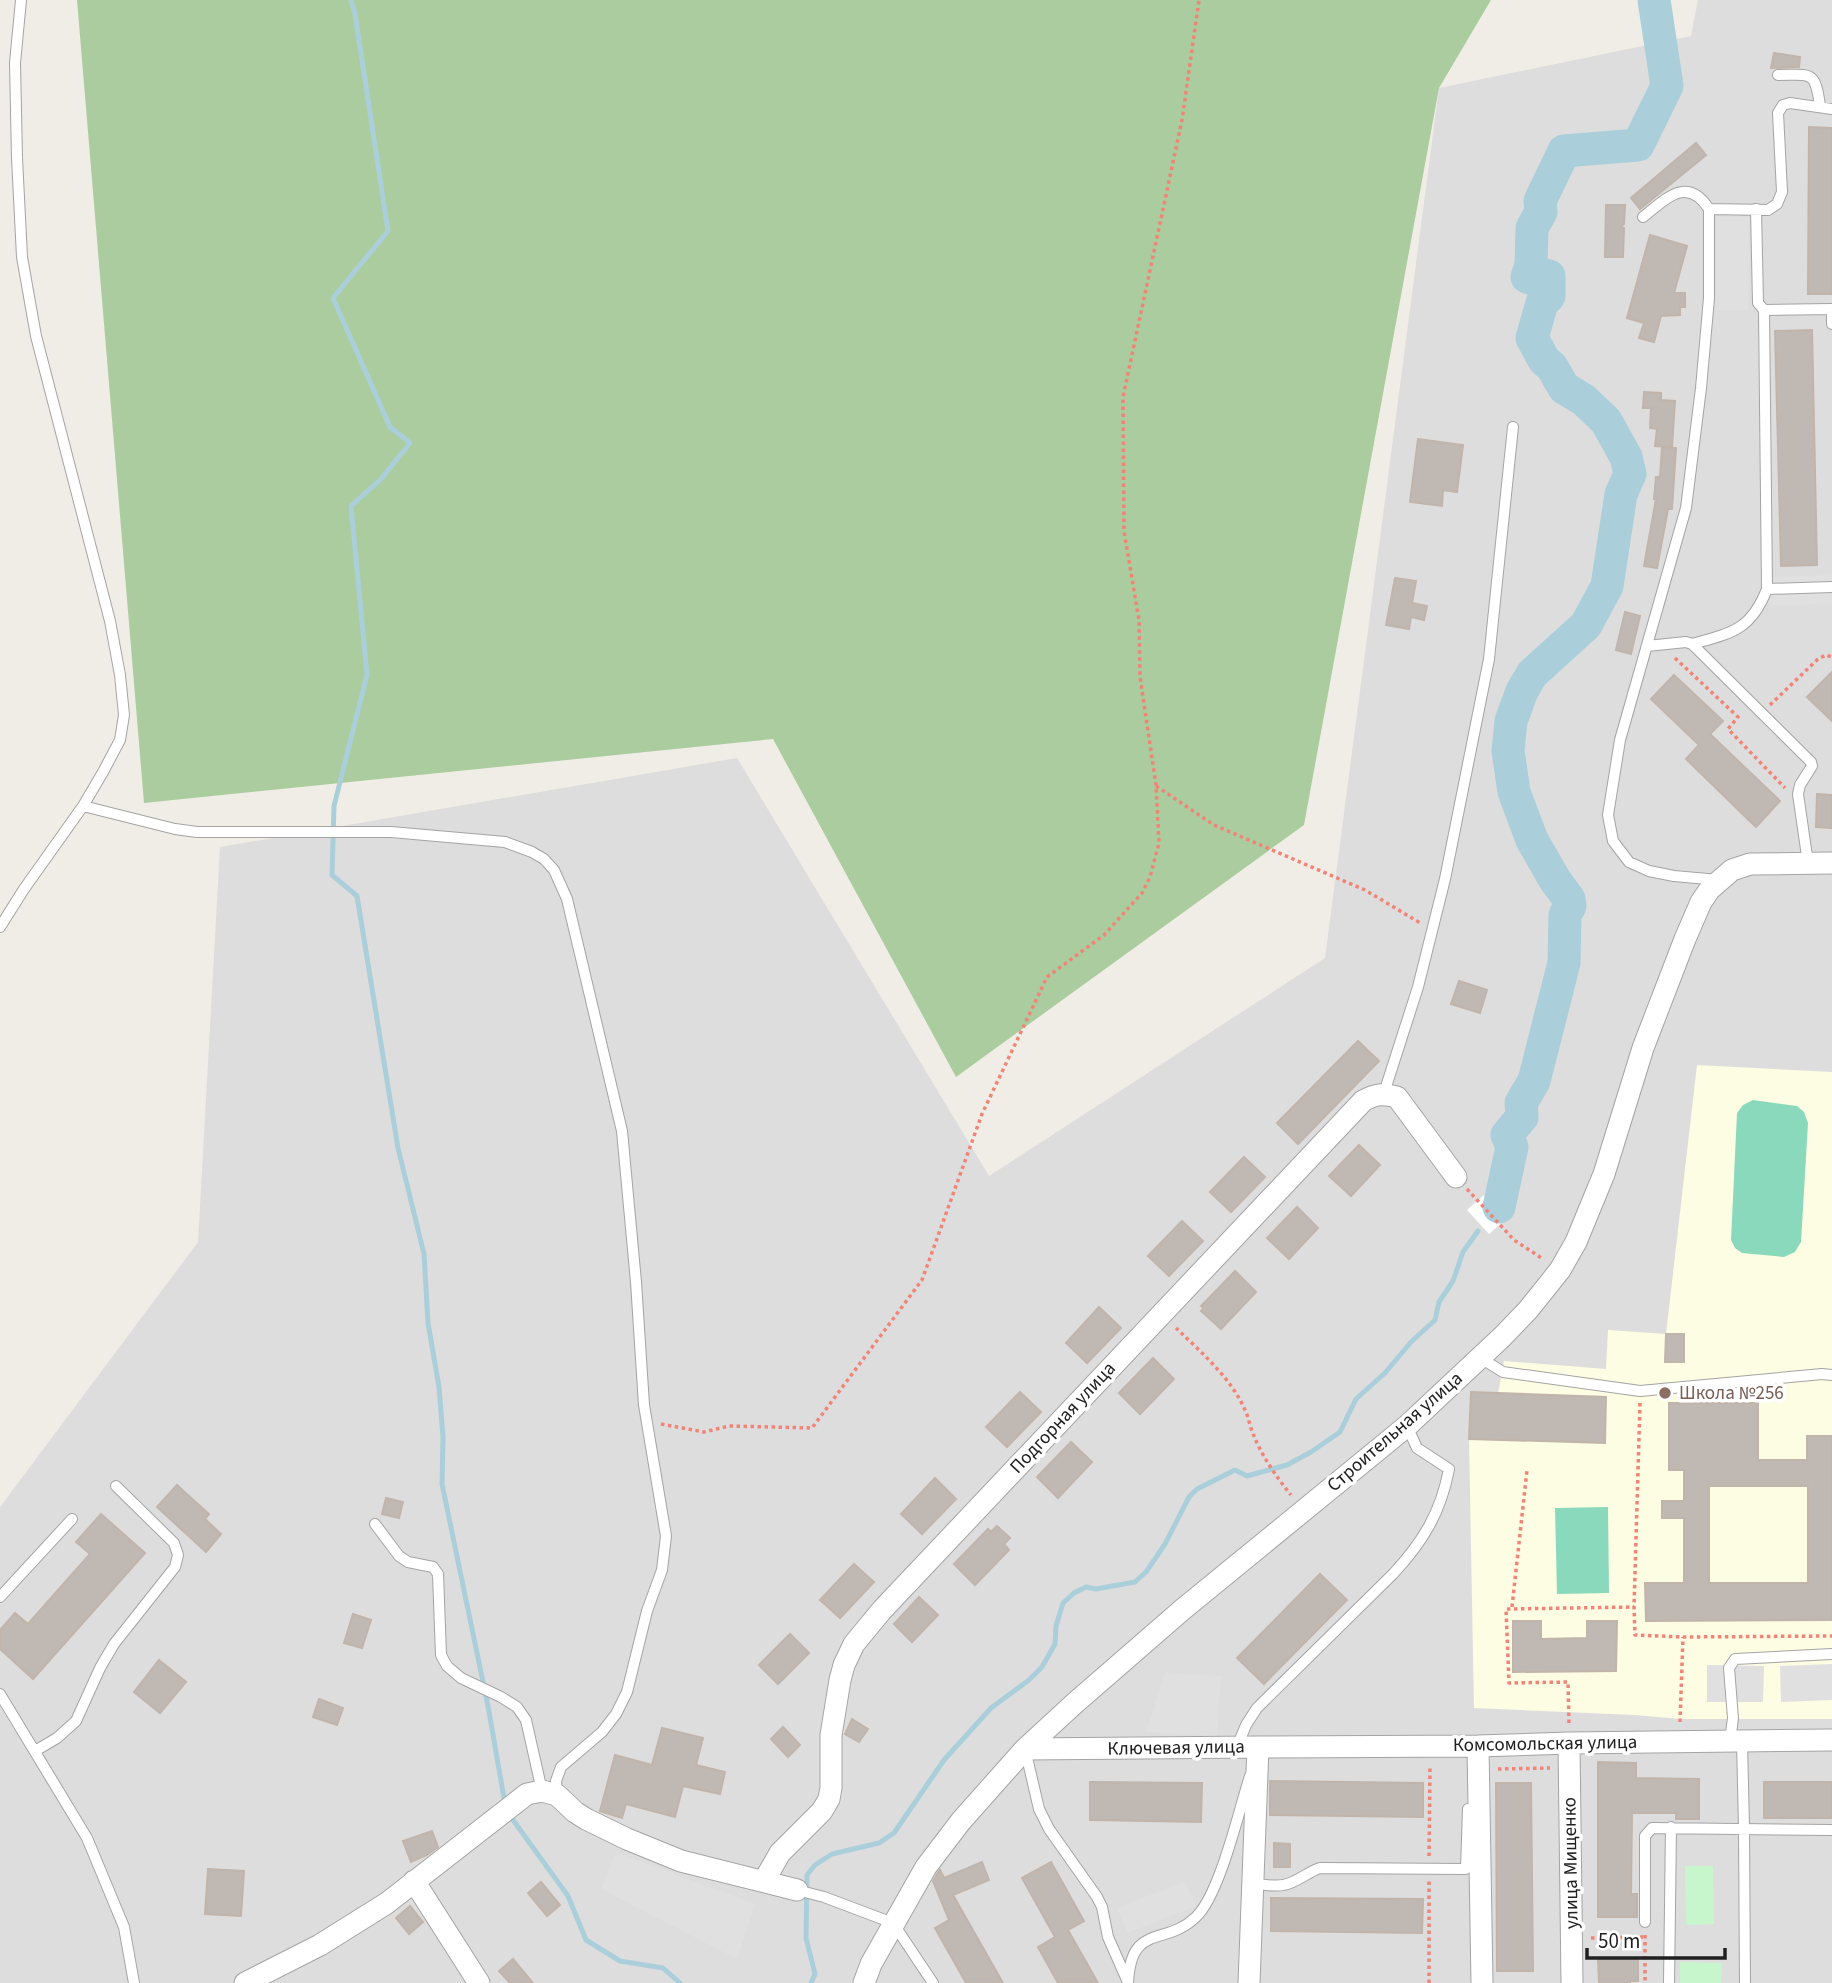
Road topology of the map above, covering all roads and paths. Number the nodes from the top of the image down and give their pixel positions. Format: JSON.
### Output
{"nodes":[{"id":1,"x":21,"y":0,"type":"edge"},
{"id":2,"x":1199,"y":0,"type":"edge"},
{"id":3,"x":1778,"y":75,"type":"dead end"},
{"id":4,"x":1820,"y":106,"type":"junction"},
{"id":5,"x":1832,"y":109,"type":"edge"},
{"id":6,"x":1709,"y":209,"type":"junction"},
{"id":7,"x":1756,"y":209,"type":"junction"},
{"id":8,"x":1643,"y":217,"type":"dead end"},
{"id":9,"x":1832,"y":309,"type":"edge"},
{"id":10,"x":1765,"y":310,"type":"junction"},
{"id":11,"x":1832,"y":324,"type":"edge"},
{"id":12,"x":1513,"y":427,"type":"dead end"},
{"id":13,"x":1832,"y":587,"type":"edge"},
{"id":14,"x":1767,"y":589,"type":"junction"},
{"id":15,"x":1692,"y":644,"type":"junction"},
{"id":16,"x":1661,"y":645,"type":"junction"},
{"id":17,"x":1647,"y":646,"type":"junction"},
{"id":18,"x":1832,"y":657,"type":"edge"},
{"id":19,"x":1762,"y":713,"type":"junction"},
{"id":20,"x":1156,"y":785,"type":"junction"},
{"id":21,"x":1786,"y":798,"type":"dead end"},
{"id":22,"x":83,"y":806,"type":"junction"},
{"id":23,"x":1808,"y":863,"type":"junction"},
{"id":24,"x":1832,"y":863,"type":"edge"},
{"id":25,"x":1719,"y":880,"type":"junction"},
{"id":26,"x":0,"y":927,"type":"edge"},
{"id":27,"x":1433,"y":930,"type":"junction"},
{"id":28,"x":1384,"y":1093,"type":"junction"},
{"id":29,"x":1456,"y":1177,"type":"dead end"},
{"id":30,"x":1477,"y":1200,"type":"dead end"},
{"id":31,"x":1560,"y":1270,"type":"junction"},
{"id":32,"x":1162,"y":1314,"type":"junction"},
{"id":33,"x":1479,"y":1357,"type":"junction"},
{"id":34,"x":1832,"y":1376,"type":"edge"},
{"id":35,"x":1640,"y":1391,"type":"junction"},
{"id":36,"x":647,"y":1422,"type":"junction"},
{"id":37,"x":1407,"y":1426,"type":"junction"},
{"id":38,"x":1527,"y":1470,"type":"dead end"},
{"id":39,"x":1281,"y":1483,"type":"dead end"},
{"id":40,"x":116,"y":1486,"type":"dead end"},
{"id":41,"x":72,"y":1520,"type":"dead end"},
{"id":42,"x":375,"y":1524,"type":"dead end"},
{"id":43,"x":0,"y":1597,"type":"edge"},
{"id":44,"x":1634,"y":1607,"type":"junction"},
{"id":45,"x":1512,"y":1608,"type":"junction"},
{"id":46,"x":1832,"y":1636,"type":"edge"},
{"id":47,"x":1683,"y":1637,"type":"junction"},
{"id":48,"x":1832,"y":1654,"type":"edge"},
{"id":49,"x":0,"y":1694,"type":"edge"},
{"id":50,"x":1682,"y":1741,"type":"junction"},
{"id":51,"x":1736,"y":1741,"type":"junction"},
{"id":52,"x":1832,"y":1741,"type":"edge"},
{"id":53,"x":1569,"y":1743,"type":"junction"},
{"id":54,"x":1478,"y":1746,"type":"junction"},
{"id":55,"x":1247,"y":1747,"type":"junction"},
{"id":56,"x":1025,"y":1749,"type":"junction"},
{"id":57,"x":35,"y":1751,"type":"junction"},
{"id":58,"x":1554,"y":1768,"type":"dead end"},
{"id":59,"x":1478,"y":1769,"type":"junction"},
{"id":60,"x":550,"y":1793,"type":"junction"},
{"id":61,"x":1468,"y":1809,"type":"dead end"},
{"id":62,"x":1671,"y":1827,"type":"junction"},
{"id":63,"x":1744,"y":1828,"type":"junction"},
{"id":64,"x":1832,"y":1830,"type":"edge"},
{"id":65,"x":414,"y":1881,"type":"junction"},
{"id":66,"x":764,"y":1881,"type":"junction"},
{"id":67,"x":1253,"y":1884,"type":"junction"},
{"id":68,"x":808,"y":1892,"type":"joint"},
{"id":69,"x":1645,"y":1922,"type":"joint"},
{"id":70,"x":893,"y":1923,"type":"junction"},
{"id":71,"x":1645,"y":1937,"type":"junction"},
{"id":72,"x":1584,"y":1938,"type":"dead end"},
{"id":73,"x":134,"y":1983,"type":"edge"},
{"id":74,"x":245,"y":1983,"type":"edge"},
{"id":75,"x":479,"y":1983,"type":"edge"},
{"id":76,"x":864,"y":1983,"type":"edge"},
{"id":77,"x":933,"y":1983,"type":"edge"},
{"id":78,"x":1128,"y":1983,"type":"edge"},
{"id":79,"x":1249,"y":1983,"type":"edge"},
{"id":80,"x":1482,"y":1983,"type":"edge"},
{"id":81,"x":1572,"y":1983,"type":"edge"},
{"id":82,"x":1645,"y":1983,"type":"edge"},
{"id":83,"x":1670,"y":1983,"type":"edge"},
{"id":84,"x":1745,"y":1983,"type":"edge"}],
"edges":[{"from":1,"to":22,"type":"lane"},
{"from":2,"to":20,"type":"path"},
{"from":3,"to":4,"type":"lane"},
{"from":4,"to":5,"type":"lane"},
{"from":4,"to":7,"type":"lane"},
{"from":6,"to":7,"type":"lane"},
{"from":6,"to":8,"type":"lane"},
{"from":6,"to":17,"type":"lane"},
{"from":7,"to":10,"type":"lane"},
{"from":9,"to":10,"type":"lane"},
{"from":9,"to":11,"type":"lane"},
{"from":10,"to":14,"type":"lane"},
{"from":12,"to":27,"type":"lane"},
{"from":13,"to":14,"type":"lane"},
{"from":14,"to":15,"type":"lane"},
{"from":15,"to":16,"type":"lane"},
{"from":15,"to":19,"type":"lane"},
{"from":16,"to":17,"type":"lane"},
{"from":16,"to":21,"type":"path"},
{"from":17,"to":25,"type":"lane"},
{"from":18,"to":19,"type":"path"},
{"from":19,"to":23,"type":"lane"},
{"from":20,"to":27,"type":"path"},
{"from":20,"to":36,"type":"path"},
{"from":22,"to":26,"type":"lane"},
{"from":22,"to":36,"type":"lane"},
{"from":23,"to":24,"type":"street","name":"Строительная улица"},
{"from":23,"to":25,"type":"street","name":"Строительная улица"},
{"from":25,"to":31,"type":"street","name":"Строительная улица"},
{"from":27,"to":28,"type":"lane"},
{"from":28,"to":29,"type":"street"},
{"from":28,"to":32,"type":"street","name":"Подгорная улица"},
{"from":30,"to":31,"type":"path"},
{"from":31,"to":33,"type":"street","name":"Строительная улица"},
{"from":32,"to":39,"type":"path"},
{"from":32,"to":66,"type":"street","name":"Подгорная улица"},
{"from":33,"to":35,"type":"lane"},
{"from":33,"to":37,"type":"street","name":"Строительная улица"},
{"from":34,"to":35,"type":"lane"},
{"from":35,"to":44,"type":"path"},
{"from":36,"to":60,"type":"lane"},
{"from":37,"to":55,"type":"lane"},
{"from":37,"to":56,"type":"street","name":"Строительная улица"},
{"from":38,"to":45,"type":"path"},
{"from":40,"to":57,"type":"lane"},
{"from":41,"to":43,"type":"lane"},
{"from":42,"to":60,"type":"lane"},
{"from":44,"to":45,"type":"path"},
{"from":44,"to":47,"type":"path"},
{"from":45,"to":53,"type":"path"},
{"from":46,"to":47,"type":"path"},
{"from":47,"to":50,"type":"path"},
{"from":48,"to":51,"type":"lane"},
{"from":49,"to":57,"type":"lane"},
{"from":50,"to":51,"type":"street","name":"Комсомольская улица"},
{"from":50,"to":53,"type":"street","name":"Комсомольская улица"},
{"from":51,"to":52,"type":"street","name":"Комсомольская улица"},
{"from":51,"to":63,"type":"lane"},
{"from":53,"to":54,"type":"street","name":"Комсомольская улица"},
{"from":53,"to":81,"type":"street","name":"улица Мищенко"},
{"from":54,"to":55,"type":"street","name":"Комсомольская улица"},
{"from":54,"to":59,"type":"street"},
{"from":55,"to":56,"type":"street","name":"Ключевая улица"},
{"from":55,"to":67,"type":"street","name":"Ключевая улица"},
{"from":55,"to":78,"type":"lane"},
{"from":56,"to":70,"type":"street","name":"Строительная улица"},
{"from":56,"to":78,"type":"lane"},
{"from":57,"to":73,"type":"lane"},
{"from":58,"to":59,"type":"path"},
{"from":59,"to":80,"type":"street"},
{"from":60,"to":65,"type":"street"},
{"from":60,"to":66,"type":"street"},
{"from":61,"to":67,"type":"lane"},
{"from":62,"to":63,"type":"lane"},
{"from":62,"to":69,"type":"lane"},
{"from":62,"to":83,"type":"lane"},
{"from":63,"to":64,"type":"lane"},
{"from":63,"to":84,"type":"lane"},
{"from":65,"to":74,"type":"street"},
{"from":65,"to":75,"type":"street"},
{"from":66,"to":68,"type":"street"},
{"from":67,"to":79,"type":"street","name":"Ключевая улица"},
{"from":68,"to":70,"type":"lane"},
{"from":69,"to":71,"type":"path"},
{"from":70,"to":76,"type":"street","name":"Строительная улица"},
{"from":70,"to":77,"type":"lane"},
{"from":71,"to":72,"type":"path"},
{"from":71,"to":82,"type":"path"}]}
